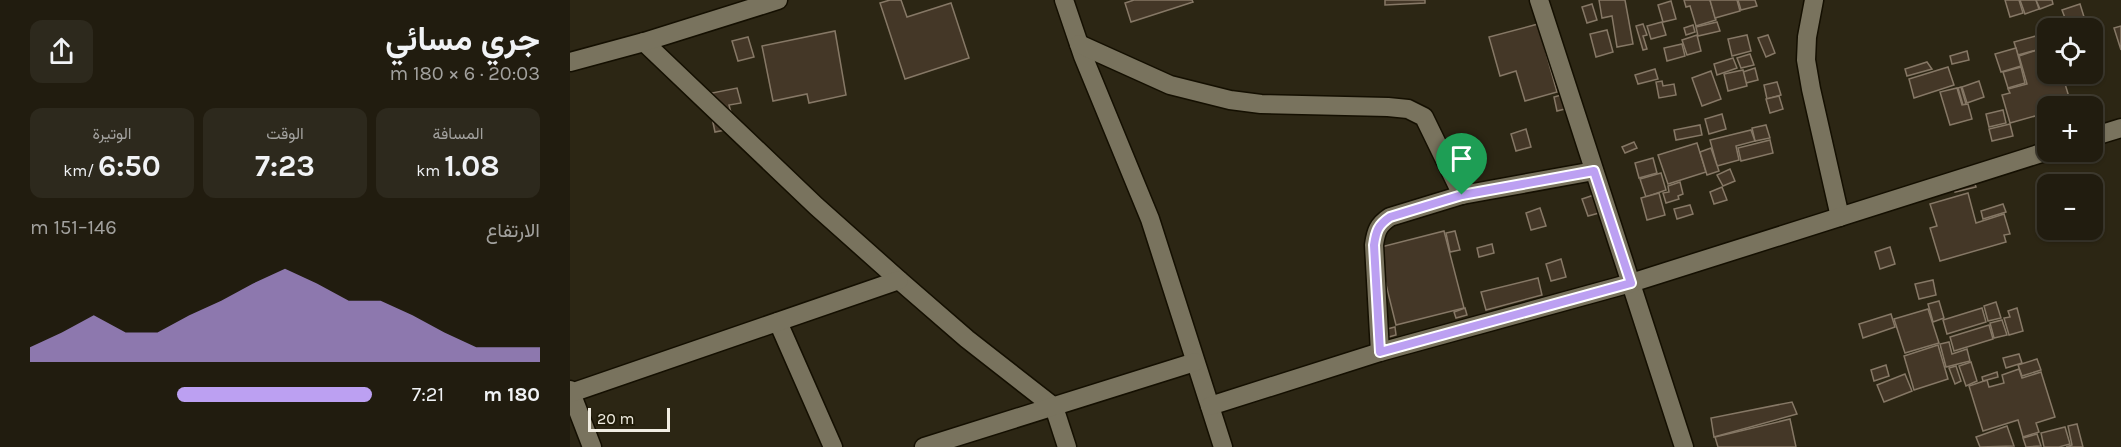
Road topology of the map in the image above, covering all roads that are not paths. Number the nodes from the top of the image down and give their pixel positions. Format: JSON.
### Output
{"nodes":[{"id":1,"x":778,"y":0,"type":"edge"},
{"id":2,"x":1064,"y":0,"type":"edge"},
{"id":3,"x":1539,"y":0,"type":"edge"},
{"id":4,"x":1814,"y":0,"type":"edge"},
{"id":5,"x":644,"y":42,"type":"junction"},
{"id":6,"x":1079,"y":44,"type":"junction"},
{"id":7,"x":570,"y":62,"type":"edge"},
{"id":8,"x":2121,"y":128,"type":"edge"},
{"id":9,"x":2103,"y":134,"type":"edge"},
{"id":10,"x":2037,"y":155,"type":"edge"},
{"id":11,"x":1594,"y":171,"type":"junction"},
{"id":12,"x":1462,"y":195,"type":"junction"},
{"id":13,"x":1840,"y":217,"type":"junction"},
{"id":14,"x":899,"y":280,"type":"junction"},
{"id":15,"x":1631,"y":283,"type":"junction"},
{"id":16,"x":778,"y":322,"type":"junction"},
{"id":17,"x":1380,"y":352,"type":"junction"},
{"id":18,"x":1195,"y":362,"type":"junction"},
{"id":19,"x":571,"y":391,"type":"edge"},
{"id":20,"x":1054,"y":406,"type":"junction"},
{"id":21,"x":1210,"y":406,"type":"junction"},
{"id":22,"x":592,"y":447,"type":"edge"},
{"id":23,"x":832,"y":447,"type":"edge"},
{"id":24,"x":924,"y":447,"type":"edge"},
{"id":25,"x":1066,"y":447,"type":"edge"},
{"id":26,"x":1223,"y":447,"type":"edge"},
{"id":27,"x":1684,"y":447,"type":"edge"}],
"edges":[{"from":1,"to":5,"type":"street"},
{"from":2,"to":6,"type":"street"},
{"from":3,"to":11,"type":"street"},
{"from":4,"to":13,"type":"street"},
{"from":5,"to":7,"type":"street"},
{"from":5,"to":14,"type":"street"},
{"from":6,"to":12,"type":"street"},
{"from":6,"to":18,"type":"street"},
{"from":8,"to":9,"type":"street"},
{"from":10,"to":13,"type":"street"},
{"from":11,"to":12,"type":"street"},
{"from":11,"to":15,"type":"street"},
{"from":12,"to":17,"type":"street"},
{"from":13,"to":15,"type":"street"},
{"from":14,"to":16,"type":"street"},
{"from":14,"to":20,"type":"street"},
{"from":15,"to":17,"type":"street"},
{"from":15,"to":27,"type":"street"},
{"from":16,"to":19,"type":"street"},
{"from":16,"to":23,"type":"street"},
{"from":17,"to":21,"type":"street"},
{"from":18,"to":20,"type":"street"},
{"from":18,"to":21,"type":"street"},
{"from":19,"to":22,"type":"street"},
{"from":20,"to":24,"type":"street"},
{"from":20,"to":25,"type":"street"},
{"from":21,"to":26,"type":"street"}]}
